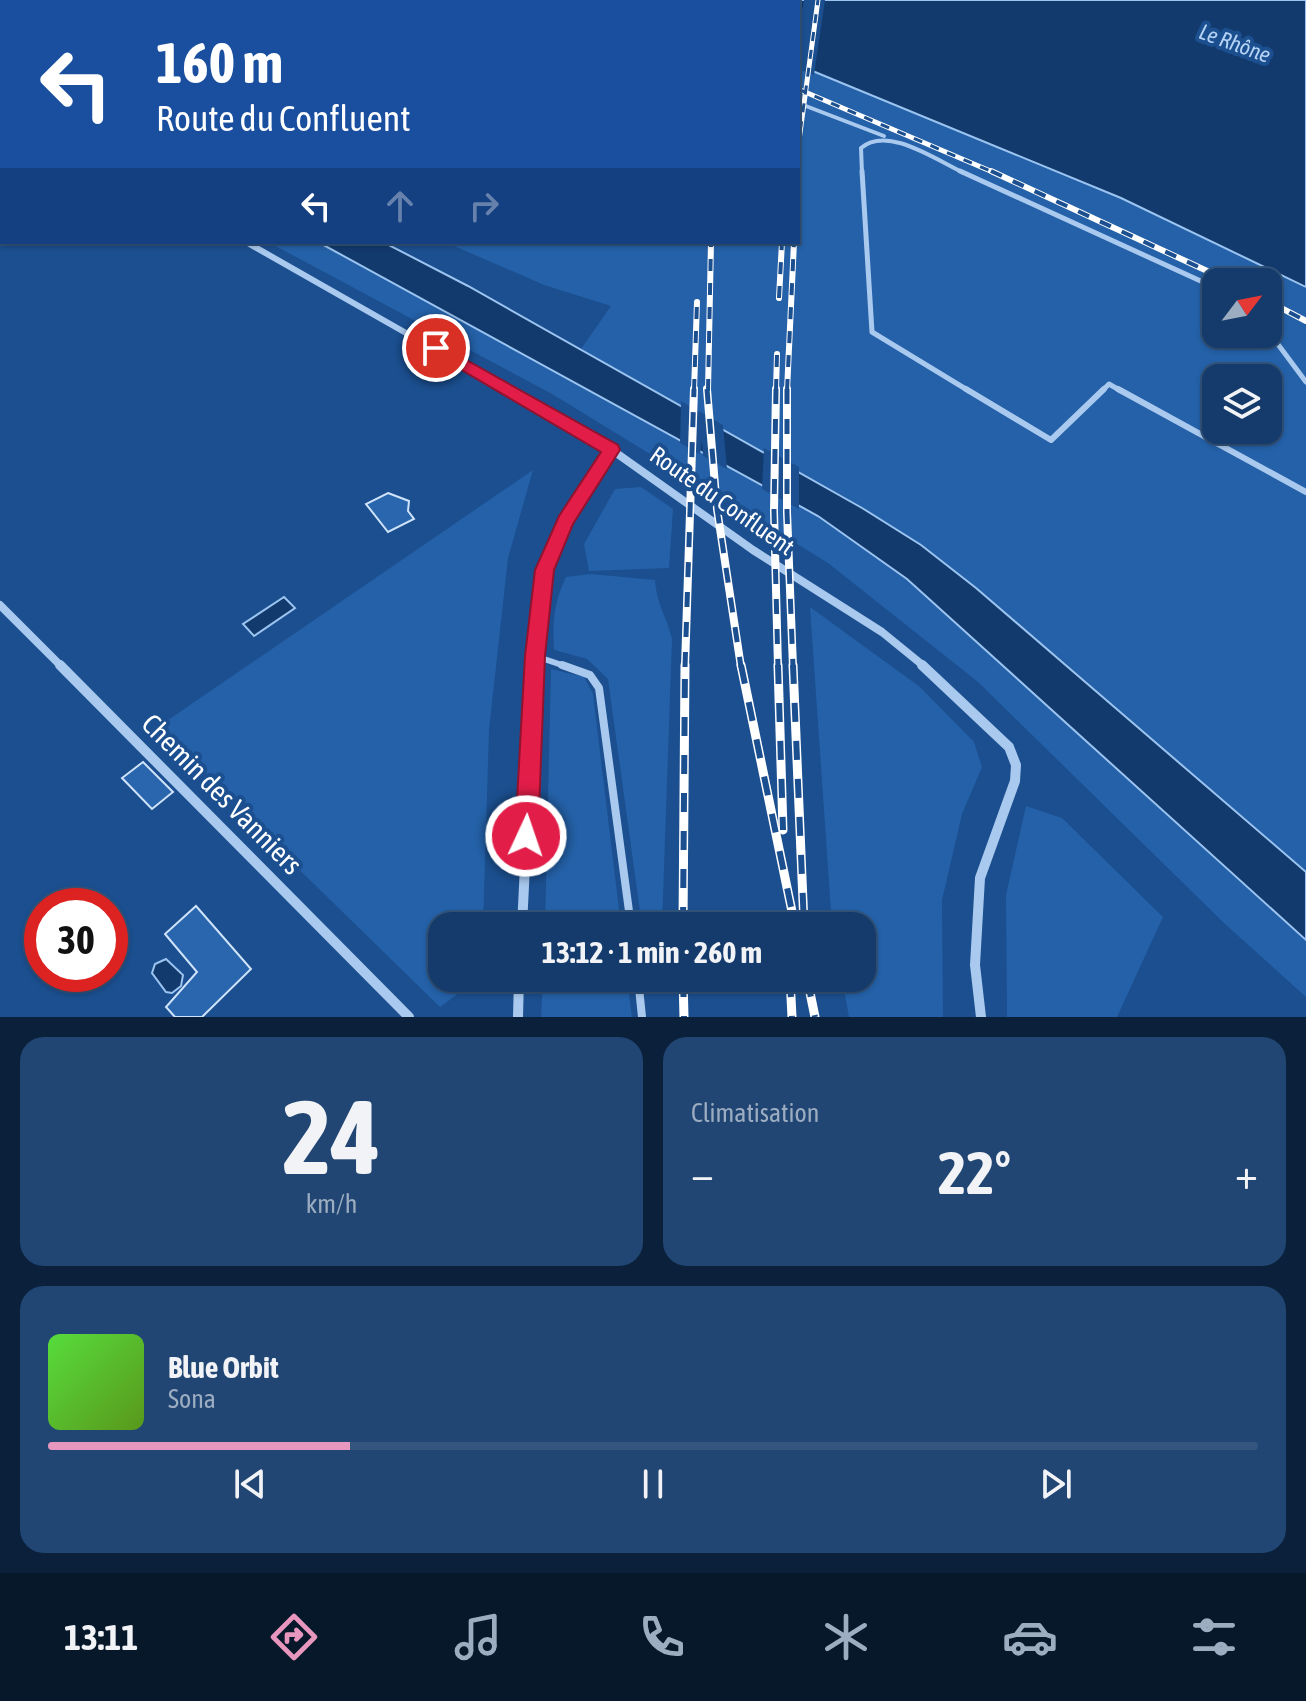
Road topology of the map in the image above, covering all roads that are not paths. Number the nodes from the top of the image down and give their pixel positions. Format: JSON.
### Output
{"nodes":[{"id":1,"x":800,"y":104,"type":"edge"},
{"id":2,"x":888,"y":138,"type":"junction"},
{"id":3,"x":250,"y":244,"type":"edge"},
{"id":4,"x":1202,"y":282,"type":"edge"},
{"id":5,"x":1281,"y":348,"type":"edge"},
{"id":6,"x":1306,"y":382,"type":"edge"},
{"id":7,"x":612,"y":450,"type":"junction"},
{"id":8,"x":1306,"y":492,"type":"edge"},
{"id":9,"x":0,"y":605,"type":"edge"},
{"id":10,"x":535,"y":656,"type":"junction"},
{"id":11,"x":523,"y":912,"type":"edge"},
{"id":12,"x":629,"y":912,"type":"edge"},
{"id":13,"x":519,"y":992,"type":"edge"},
{"id":14,"x":639,"y":992,"type":"edge"},
{"id":15,"x":409,"y":1017,"type":"edge"},
{"id":16,"x":518,"y":1017,"type":"edge"},
{"id":17,"x":642,"y":1017,"type":"edge"},
{"id":18,"x":981,"y":1017,"type":"edge"}],
"edges":[{"from":1,"to":2,"type":"lane"},
{"from":2,"to":4,"type":"lane"},
{"from":2,"to":8,"type":"lane"},
{"from":3,"to":7,"type":"street","name":"Route du Confluent"},
{"from":5,"to":6,"type":"lane"},
{"from":7,"to":10,"type":"street"},
{"from":7,"to":18,"type":"street","name":"Route du Confluent"},
{"from":9,"to":15,"type":"street","name":"Chemin des Vanniers"},
{"from":10,"to":11,"type":"street"},
{"from":10,"to":12,"type":"lane"},
{"from":13,"to":16,"type":"street"},
{"from":14,"to":17,"type":"lane"}]}
